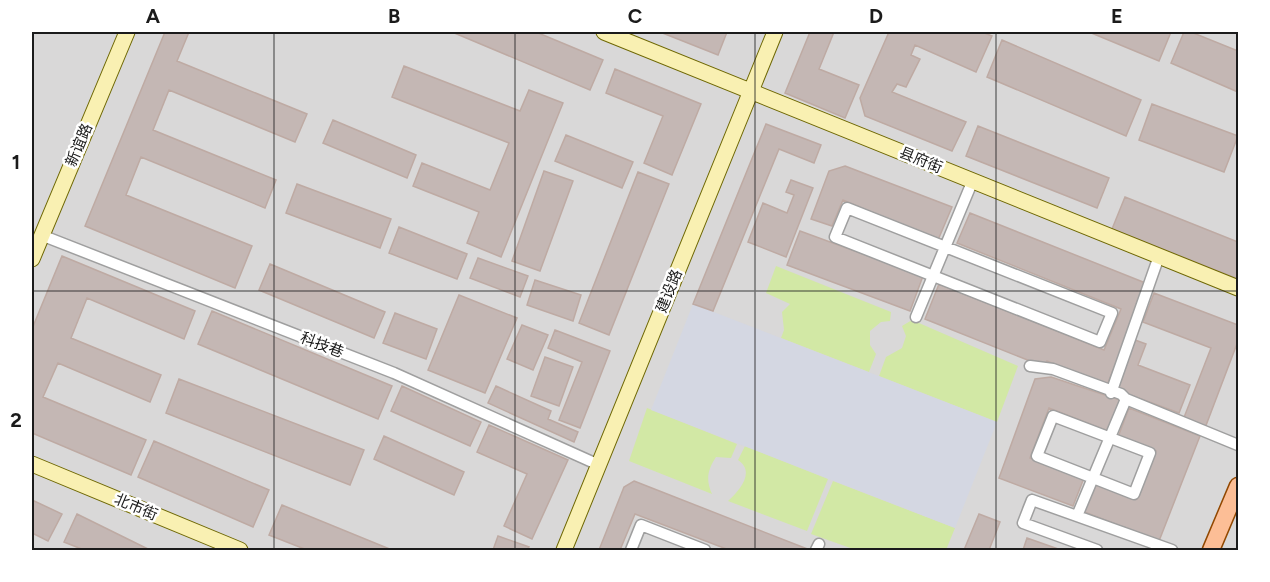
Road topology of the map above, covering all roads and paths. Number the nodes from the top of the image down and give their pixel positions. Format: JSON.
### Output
{"nodes":[{"id":1,"x":127,"y":32,"type":"edge"},
{"id":2,"x":604,"y":32,"type":"edge"},
{"id":3,"x":775,"y":32,"type":"edge"},
{"id":4,"x":751,"y":91,"type":"junction"},
{"id":5,"x":973,"y":180,"type":"junction"},
{"id":6,"x":41,"y":235,"type":"junction"},
{"id":7,"x":945,"y":247,"type":"junction"},
{"id":8,"x":1160,"y":256,"type":"junction"},
{"id":9,"x":32,"y":259,"type":"edge"},
{"id":10,"x":934,"y":276,"type":"junction"},
{"id":11,"x":1239,"y":288,"type":"edge"},
{"id":12,"x":916,"y":316,"type":"dead end"},
{"id":13,"x":1030,"y":366,"type":"dead end"},
{"id":14,"x":1111,"y":393,"type":"junction"},
{"id":15,"x":1126,"y":399,"type":"junction"},
{"id":16,"x":1110,"y":438,"type":"junction"},
{"id":17,"x":1239,"y":445,"type":"edge"},
{"id":18,"x":32,"y":464,"type":"edge"},
{"id":19,"x":599,"y":465,"type":"junction"},
{"id":20,"x":1093,"y":478,"type":"junction"},
{"id":21,"x":1239,"y":486,"type":"edge"},
{"id":22,"x":1077,"y":516,"type":"junction"},
{"id":23,"x":240,"y":550,"type":"edge"},
{"id":24,"x":564,"y":550,"type":"edge"},
{"id":25,"x":631,"y":550,"type":"edge"},
{"id":26,"x":705,"y":550,"type":"edge"},
{"id":27,"x":1097,"y":550,"type":"edge"},
{"id":28,"x":1172,"y":550,"type":"edge"},
{"id":29,"x":1211,"y":550,"type":"edge"}],
"edges":[{"from":1,"to":6,"type":"street","name":"新谊路"},
{"from":2,"to":4,"type":"street","name":"县府街"},
{"from":3,"to":4,"type":"street","name":"建设路"},
{"from":4,"to":5,"type":"street","name":"县府街"},
{"from":4,"to":19,"type":"street","name":"建设路"},
{"from":5,"to":7,"type":"street"},
{"from":5,"to":8,"type":"street","name":"县府街"},
{"from":6,"to":9,"type":"street","name":"新谊路"},
{"from":6,"to":19,"type":"street","name":"科技巷"},
{"from":7,"to":10,"type":"street"},
{"from":7,"to":10,"type":"street"},
{"from":7,"to":10,"type":"street"},
{"from":8,"to":11,"type":"street","name":"县府街"},
{"from":8,"to":14,"type":"street"},
{"from":10,"to":12,"type":"street"},
{"from":13,"to":14,"type":"street"},
{"from":14,"to":15,"type":"street"},
{"from":15,"to":16,"type":"street"},
{"from":15,"to":17,"type":"street"},
{"from":16,"to":20,"type":"street"},
{"from":16,"to":20,"type":"street"},
{"from":16,"to":20,"type":"street"},
{"from":18,"to":23,"type":"street","name":"北市街"},
{"from":19,"to":24,"type":"street","name":"建设路"},
{"from":20,"to":22,"type":"street"},
{"from":21,"to":29,"type":"main road"},
{"from":22,"to":27,"type":"street"},
{"from":22,"to":28,"type":"street"},
{"from":25,"to":26,"type":"street"}]}
